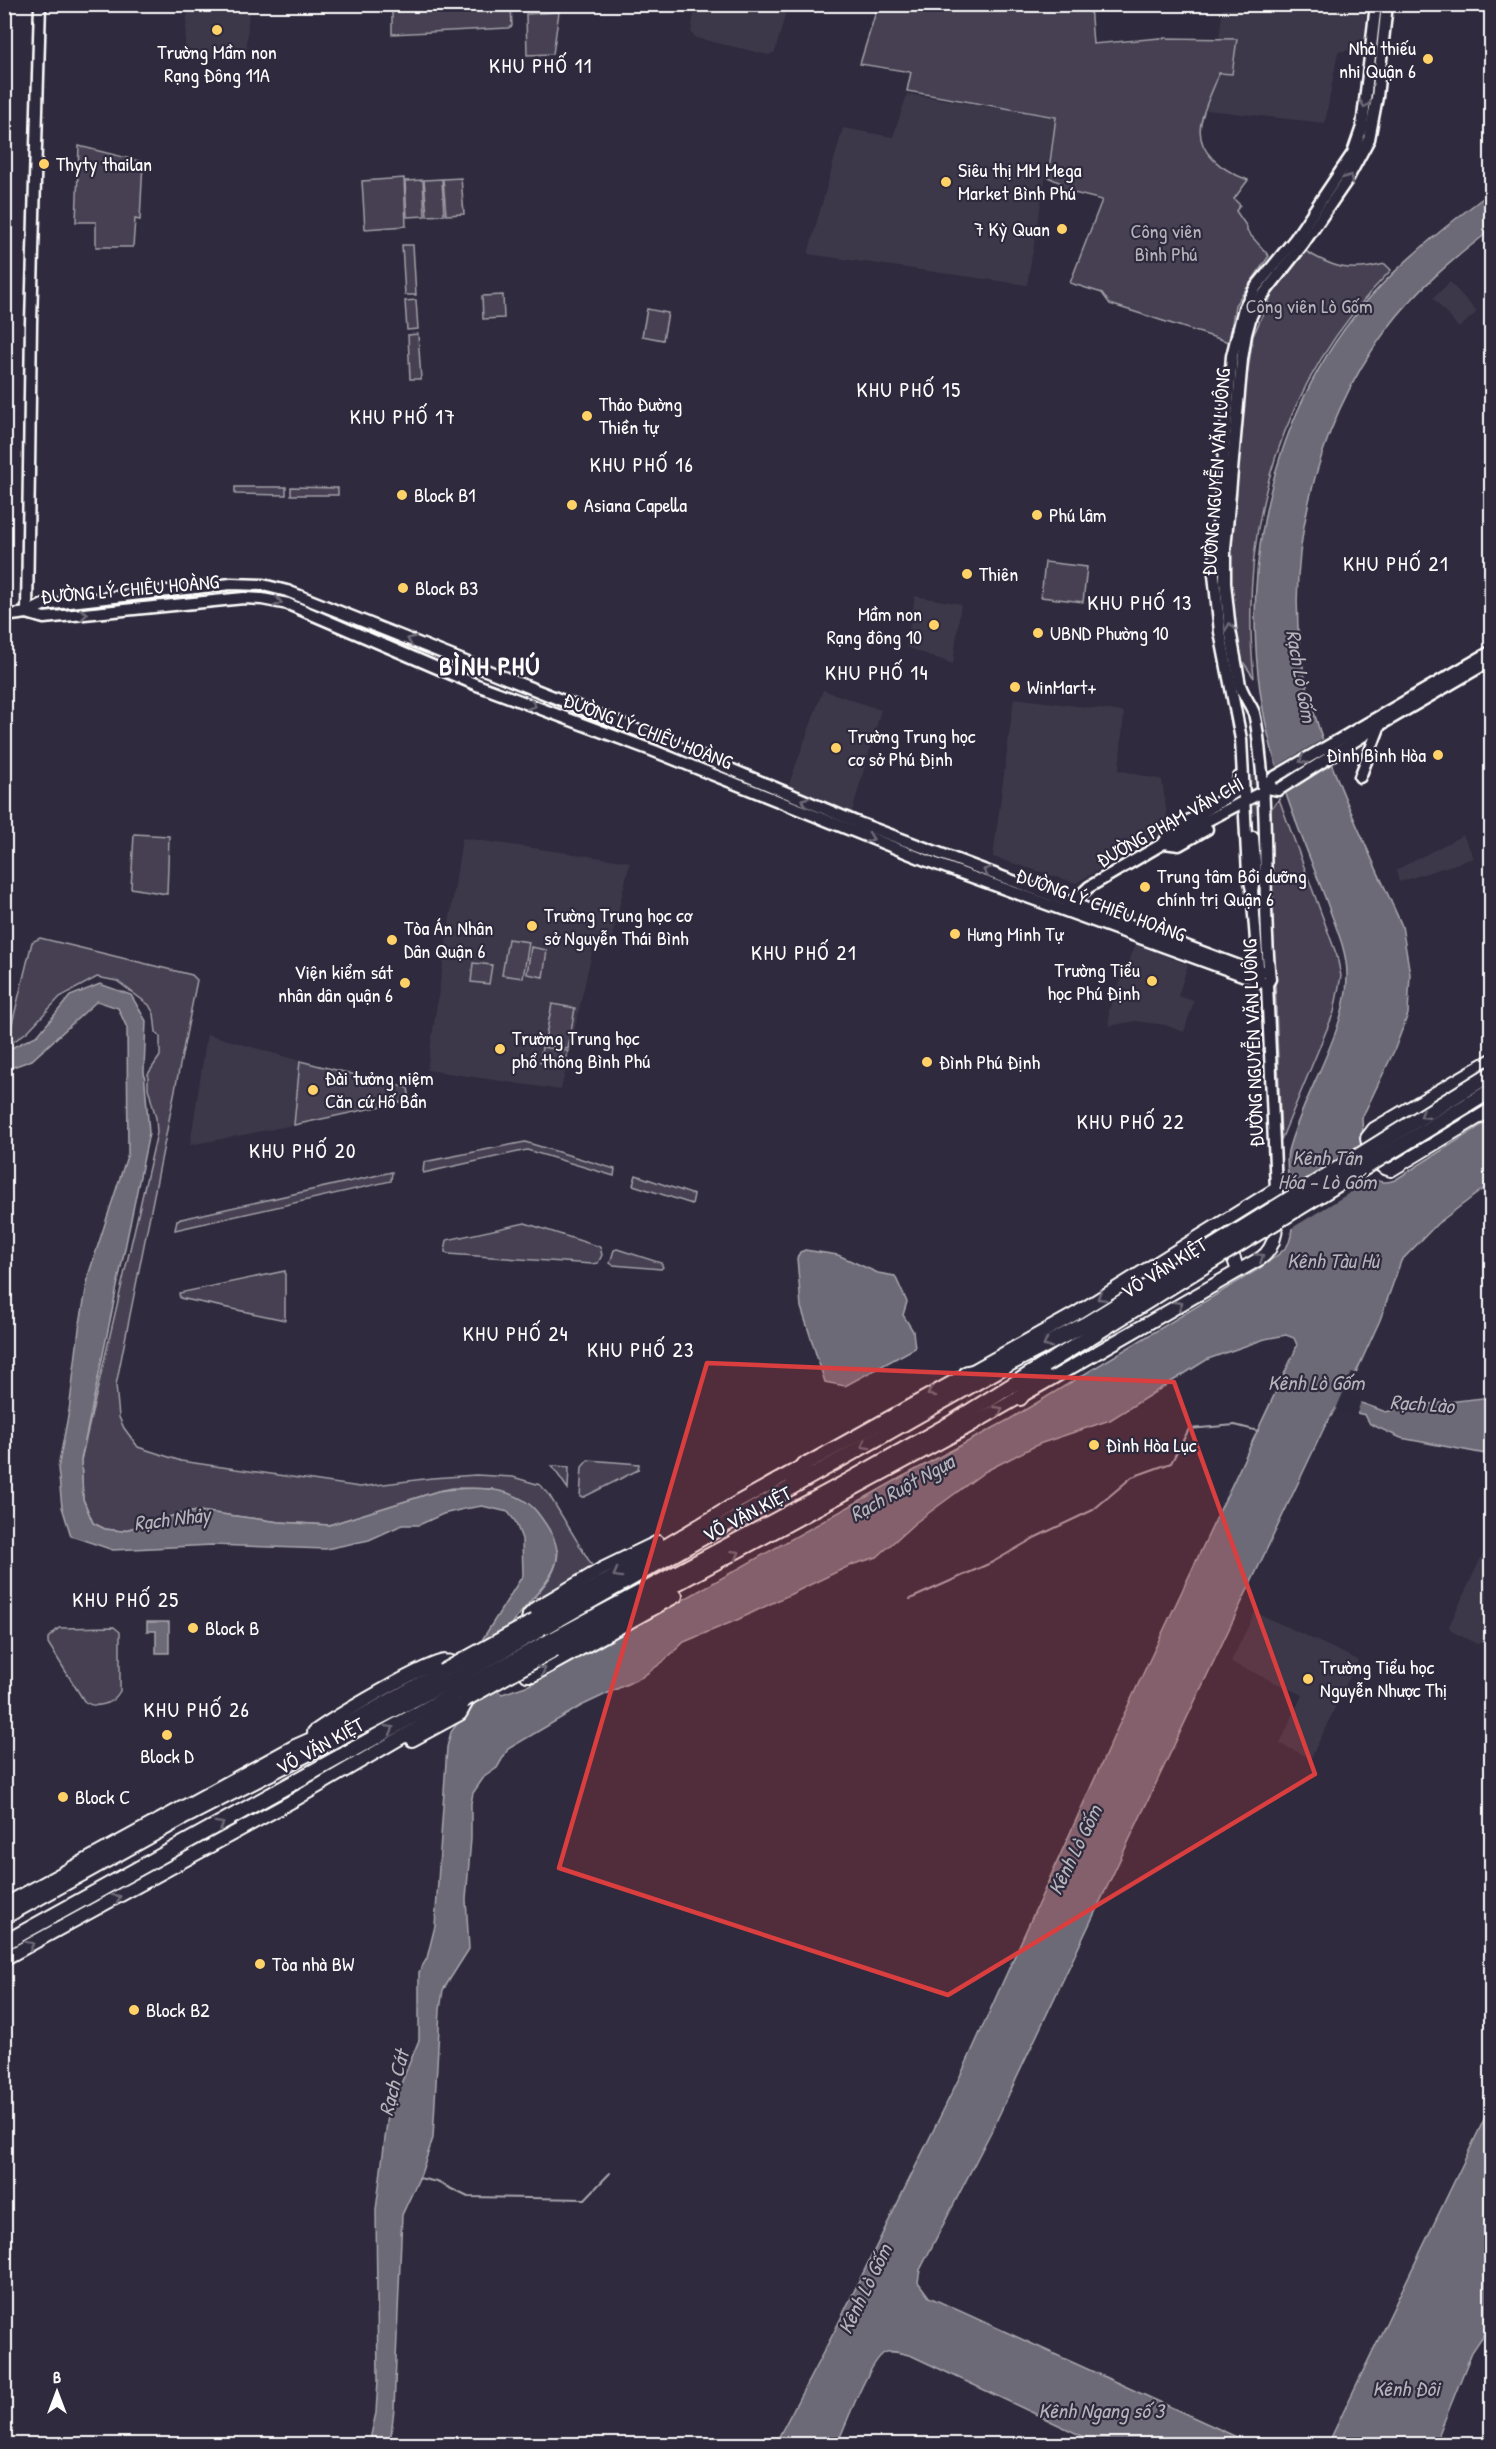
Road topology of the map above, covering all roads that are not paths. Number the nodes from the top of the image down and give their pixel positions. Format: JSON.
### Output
{"nodes":[{"id":1,"x":40,"y":4,"type":"edge"},
{"id":2,"x":1376,"y":4,"type":"edge"},
{"id":3,"x":1387,"y":4,"type":"edge"},
{"id":4,"x":27,"y":613,"type":"junction"},
{"id":5,"x":4,"y":616,"type":"edge"},
{"id":6,"x":1491,"y":651,"type":"edge"},
{"id":7,"x":1491,"y":660,"type":"edge"},
{"id":8,"x":1239,"y":699,"type":"junction"},
{"id":9,"x":1380,"y":725,"type":"junction"},
{"id":10,"x":1336,"y":747,"type":"junction"},
{"id":11,"x":1253,"y":775,"type":"tunnel mouth"},
{"id":12,"x":1360,"y":777,"type":"dead end"},
{"id":13,"x":1271,"y":787,"type":"junction"},
{"id":14,"x":1245,"y":801,"type":"junction"},
{"id":15,"x":1164,"y":843,"type":"junction"},
{"id":16,"x":1089,"y":887,"type":"junction"},
{"id":17,"x":1252,"y":890,"type":"junction"},
{"id":18,"x":1265,"y":894,"type":"junction"},
{"id":19,"x":1068,"y":907,"type":"junction"},
{"id":20,"x":1094,"y":912,"type":"junction"},
{"id":21,"x":1263,"y":977,"type":"junction"},
{"id":22,"x":1491,"y":1060,"type":"edge"},
{"id":23,"x":1491,"y":1073,"type":"edge"},
{"id":24,"x":1491,"y":1090,"type":"edge"},
{"id":25,"x":1491,"y":1101,"type":"edge"},
{"id":26,"x":1491,"y":1109,"type":"edge"},
{"id":27,"x":1276,"y":1189,"type":"junction"},
{"id":28,"x":1221,"y":1223,"type":"junction"},
{"id":29,"x":1212,"y":1259,"type":"junction"},
{"id":30,"x":1238,"y":1271,"type":"junction"},
{"id":31,"x":1007,"y":1365,"type":"junction"},
{"id":32,"x":967,"y":1373,"type":"junction"},
{"id":33,"x":1020,"y":1398,"type":"junction"},
{"id":34,"x":808,"y":1463,"type":"junction"},
{"id":35,"x":833,"y":1463,"type":"junction"},
{"id":36,"x":843,"y":1484,"type":"junction"},
{"id":37,"x":791,"y":1489,"type":"junction"},
{"id":38,"x":837,"y":1499,"type":"junction"},
{"id":39,"x":802,"y":1506,"type":"junction"},
{"id":40,"x":822,"y":1507,"type":"junction"},
{"id":41,"x":695,"y":1526,"type":"junction"},
{"id":42,"x":714,"y":1566,"type":"junction"},
{"id":43,"x":537,"y":1626,"type":"junction"},
{"id":44,"x":552,"y":1645,"type":"junction"},
{"id":45,"x":452,"y":1687,"type":"junction"},
{"id":46,"x":295,"y":1746,"type":"junction"},
{"id":47,"x":296,"y":1799,"type":"junction"},
{"id":48,"x":186,"y":1816,"type":"junction"},
{"id":49,"x":197,"y":1838,"type":"junction"},
{"id":50,"x":4,"y":1905,"type":"edge"},
{"id":51,"x":4,"y":1917,"type":"edge"},
{"id":52,"x":4,"y":1943,"type":"edge"},
{"id":53,"x":4,"y":1959,"type":"edge"}],
"edges":[{"from":1,"to":4,"type":"main road"},
{"from":2,"to":8,"type":"main road","name":"ĐƯỜNG NGUYỄN VĂN LUÔNG","one_way":true},
{"from":8,"to":3,"type":"main road","name":"ĐƯỜNG NGUYỄN VĂN LUÔNG","one_way":true},
{"from":4,"to":5,"type":"main road"},
{"from":4,"to":19,"type":"main road","name":"ĐƯỜNG LÝ CHIÊU HOÀNG","one_way":true},
{"from":19,"to":4,"type":"main road","name":"ĐƯỜNG LÝ CHIÊU HOÀNG","one_way":true},
{"from":6,"to":10,"type":"main road","name":"ĐƯỜNG PHẠM VĂN CHÍ"},
{"from":7,"to":9,"type":"main road","name":"ĐƯỜNG PHẠM VĂN CHÍ"},
{"from":8,"to":11,"type":"main road"},
{"from":8,"to":13,"type":"main road","name":"ĐƯỜNG NGUYỄN VĂN LUÔNG"},
{"from":8,"to":14,"type":"main road","name":"ĐƯỜNG NGUYỄN VĂN LUÔNG"},
{"from":8,"to":15,"type":"main road"},
{"from":9,"to":10,"type":"main road","name":"ĐƯỜNG PHẠM VĂN CHÍ"},
{"from":9,"to":12,"type":"main road"},
{"from":10,"to":13,"type":"main road","name":"ĐƯỜNG PHẠM VĂN CHÍ"},
{"from":13,"to":14,"type":"main road","name":"ĐƯỜNG PHẠM VĂN CHÍ"},
{"from":13,"to":18,"type":"main road","name":"ĐƯỜNG NGUYỄN VĂN LUÔNG"},
{"from":14,"to":15,"type":"main road","name":"ĐƯỜNG PHẠM VĂN CHÍ"},
{"from":14,"to":17,"type":"main road","name":"ĐƯỜNG NGUYỄN VĂN LUÔNG"},
{"from":15,"to":16,"type":"main road","name":"ĐƯỜNG PHẠM VĂN CHÍ"},
{"from":15,"to":17,"type":"main road"},
{"from":16,"to":19,"type":"main road","name":"ĐƯỜNG PHẠM VĂN CHÍ"},
{"from":16,"to":20,"type":"main road"},
{"from":17,"to":18,"type":"main road"},
{"from":17,"to":21,"type":"main road","name":"ĐƯỜNG NGUYỄN VĂN LUÔNG"},
{"from":18,"to":21,"type":"main road","name":"ĐƯỜNG NGUYỄN VĂN LUÔNG"},
{"from":19,"to":20,"type":"main road","name":"ĐƯỜNG LÝ CHIÊU HOÀNG"},
{"from":19,"to":21,"type":"main road","name":"ĐƯỜNG LÝ CHIÊU HOÀNG"},
{"from":20,"to":21,"type":"main road","name":"ĐƯỜNG LÝ CHIÊU HOÀNG"},
{"from":21,"to":27,"type":"main road","name":"ĐƯỜNG NGUYỄN VĂN LUÔNG"},
{"from":22,"to":26,"type":"main road"},
{"from":23,"to":29,"type":"highway","name":"VÕ VĂN KIỆT","one_way":true,"bridge":true},
{"from":24,"to":29,"type":"highway","name":"VÕ VĂN KIỆT","bridge":true},
{"from":25,"to":29,"type":"highway"},
{"from":27,"to":28,"type":"main road","name":"VÕ VĂN KIỆT"},
{"from":30,"to":27,"type":"main road","name":"VÕ VĂN KIỆT","one_way":true},
{"from":28,"to":30,"type":"main road"},
{"from":28,"to":32,"type":"main road","name":"VÕ VĂN KIỆT","one_way":true},
{"from":29,"to":31,"type":"highway","name":"VÕ VĂN KIỆT","one_way":true},
{"from":29,"to":33,"type":"highway","name":"VÕ VĂN KIỆT"},
{"from":29,"to":36,"type":"highway","name":"VÕ VĂN KIỆT"},
{"from":33,"to":30,"type":"main road","name":"VÕ VĂN KIỆT","one_way":true},
{"from":31,"to":32,"type":"highway"},
{"from":31,"to":35,"type":"highway","name":"VÕ VĂN KIỆT","one_way":true},
{"from":32,"to":34,"type":"main road","name":"VÕ VĂN KIỆT","one_way":true},
{"from":38,"to":33,"type":"main road","name":"VÕ VĂN KIỆT","one_way":true},
{"from":34,"to":35,"type":"highway"},
{"from":34,"to":37,"type":"highway"},
{"from":34,"to":41,"type":"main road","name":"VÕ VĂN KIỆT"},
{"from":35,"to":37,"type":"highway","name":"VÕ VĂN KIỆT"},
{"from":36,"to":38,"type":"highway"},
{"from":36,"to":39,"type":"highway","name":"VÕ VĂN KIỆT"},
{"from":37,"to":43,"type":"highway","name":"VÕ VĂN KIỆT"},
{"from":38,"to":40,"type":"main road","name":"VÕ VĂN KIỆT"},
{"from":39,"to":40,"type":"highway"},
{"from":39,"to":44,"type":"highway","name":"VÕ VĂN KIỆT"},
{"from":42,"to":40,"type":"main road","name":"VÕ VĂN KIỆT","one_way":true},
{"from":41,"to":42,"type":"main road","one_way":true},
{"from":41,"to":43,"type":"main road","name":"VÕ VĂN KIỆT","one_way":true},
{"from":42,"to":44,"type":"main road","name":"VÕ VĂN KIỆT"},
{"from":43,"to":45,"type":"highway","name":"VÕ VĂN KIỆT","bridge":true},
{"from":44,"to":45,"type":"highway","name":"VÕ VĂN KIỆT","bridge":true},
{"from":45,"to":46,"type":"main road","name":"VÕ VĂN KIỆT"},
{"from":45,"to":47,"type":"main road","name":"VÕ VĂN KIỆT"},
{"from":45,"to":48,"type":"highway","name":"VÕ VĂN KIỆT"},
{"from":49,"to":45,"type":"highway","name":"VÕ VĂN KIỆT","one_way":true},
{"from":46,"to":47,"type":"main road"},
{"from":46,"to":50,"type":"main road","name":"VÕ VĂN KIỆT"},
{"from":53,"to":47,"type":"main road","name":"VÕ VĂN KIỆT","one_way":true},
{"from":48,"to":49,"type":"highway"},
{"from":48,"to":51,"type":"highway","name":"VÕ VĂN KIỆT"},
{"from":49,"to":52,"type":"highway","name":"VÕ VĂN KIỆT"}]}
